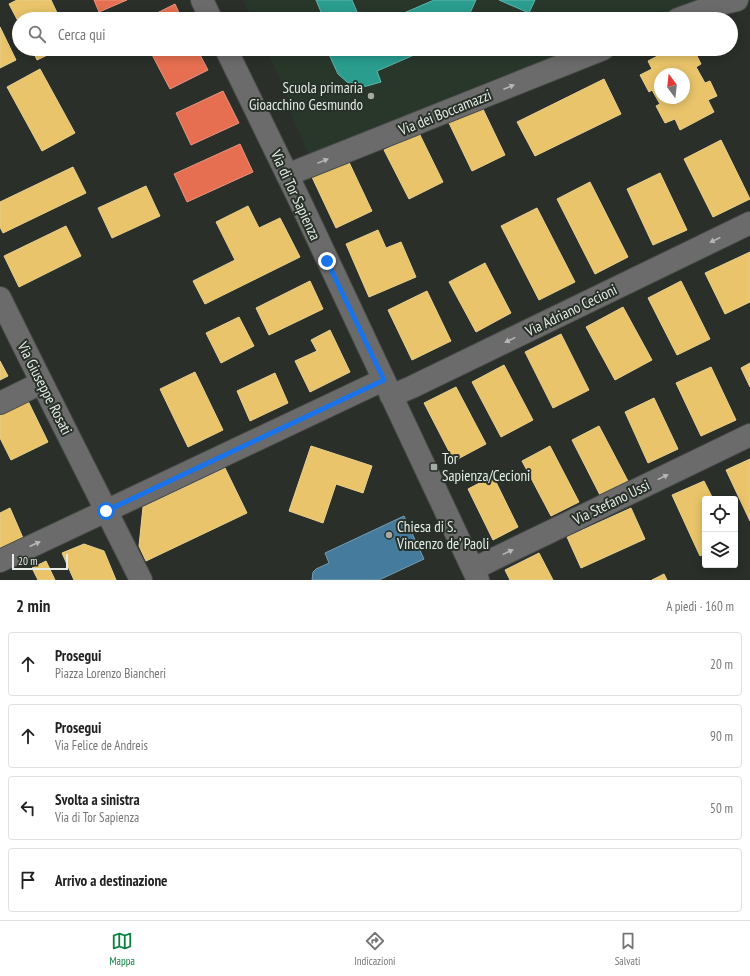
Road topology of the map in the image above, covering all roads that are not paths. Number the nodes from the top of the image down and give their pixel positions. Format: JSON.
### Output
{"nodes":[{"id":1,"x":202,"y":0,"type":"edge"},
{"id":2,"x":737,"y":0,"type":"edge"},
{"id":3,"x":208,"y":12,"type":"edge"},
{"id":4,"x":698,"y":12,"type":"edge"},
{"id":5,"x":229,"y":56,"type":"edge"},
{"id":6,"x":585,"y":56,"type":"edge"},
{"id":7,"x":287,"y":175,"type":"junction"},
{"id":8,"x":750,"y":223,"type":"edge"},
{"id":9,"x":1,"y":301,"type":"edge"},
{"id":10,"x":41,"y":383,"type":"junction"},
{"id":11,"x":387,"y":388,"type":"junction"},
{"id":12,"x":0,"y":403,"type":"edge"},
{"id":13,"x":750,"y":435,"type":"edge"},
{"id":14,"x":106,"y":511,"type":"junction"},
{"id":15,"x":0,"y":561,"type":"edge"},
{"id":16,"x":475,"y":575,"type":"edge"},
{"id":17,"x":141,"y":580,"type":"edge"}],
"edges":[{"from":1,"to":3,"type":"street"},
{"from":2,"to":4,"type":"street"},
{"from":5,"to":7,"type":"street","name":"Via di Tor Sapienza"},
{"from":7,"to":6,"type":"street","name":"Via dei Boccamazzi","one_way":true},
{"from":7,"to":11,"type":"street","name":"Via di Tor Sapienza"},
{"from":8,"to":11,"type":"street","name":"Via Adriano Cecioni","one_way":true},
{"from":9,"to":10,"type":"street","name":"Via Giuseppe Rosati"},
{"from":10,"to":12,"type":"street"},
{"from":10,"to":14,"type":"street","name":"Via Giuseppe Rosati"},
{"from":11,"to":14,"type":"street","name":"Via Adriano Cecioni"},
{"from":11,"to":16,"type":"street","name":"Via di Tor Sapienza"},
{"from":16,"to":13,"type":"street","name":"Via Stefano Ussi","one_way":true},
{"from":15,"to":14,"type":"street","name":"Via Adriano Cecioni","one_way":true},
{"from":14,"to":17,"type":"street","name":"Via Giuseppe Rosati"}]}
